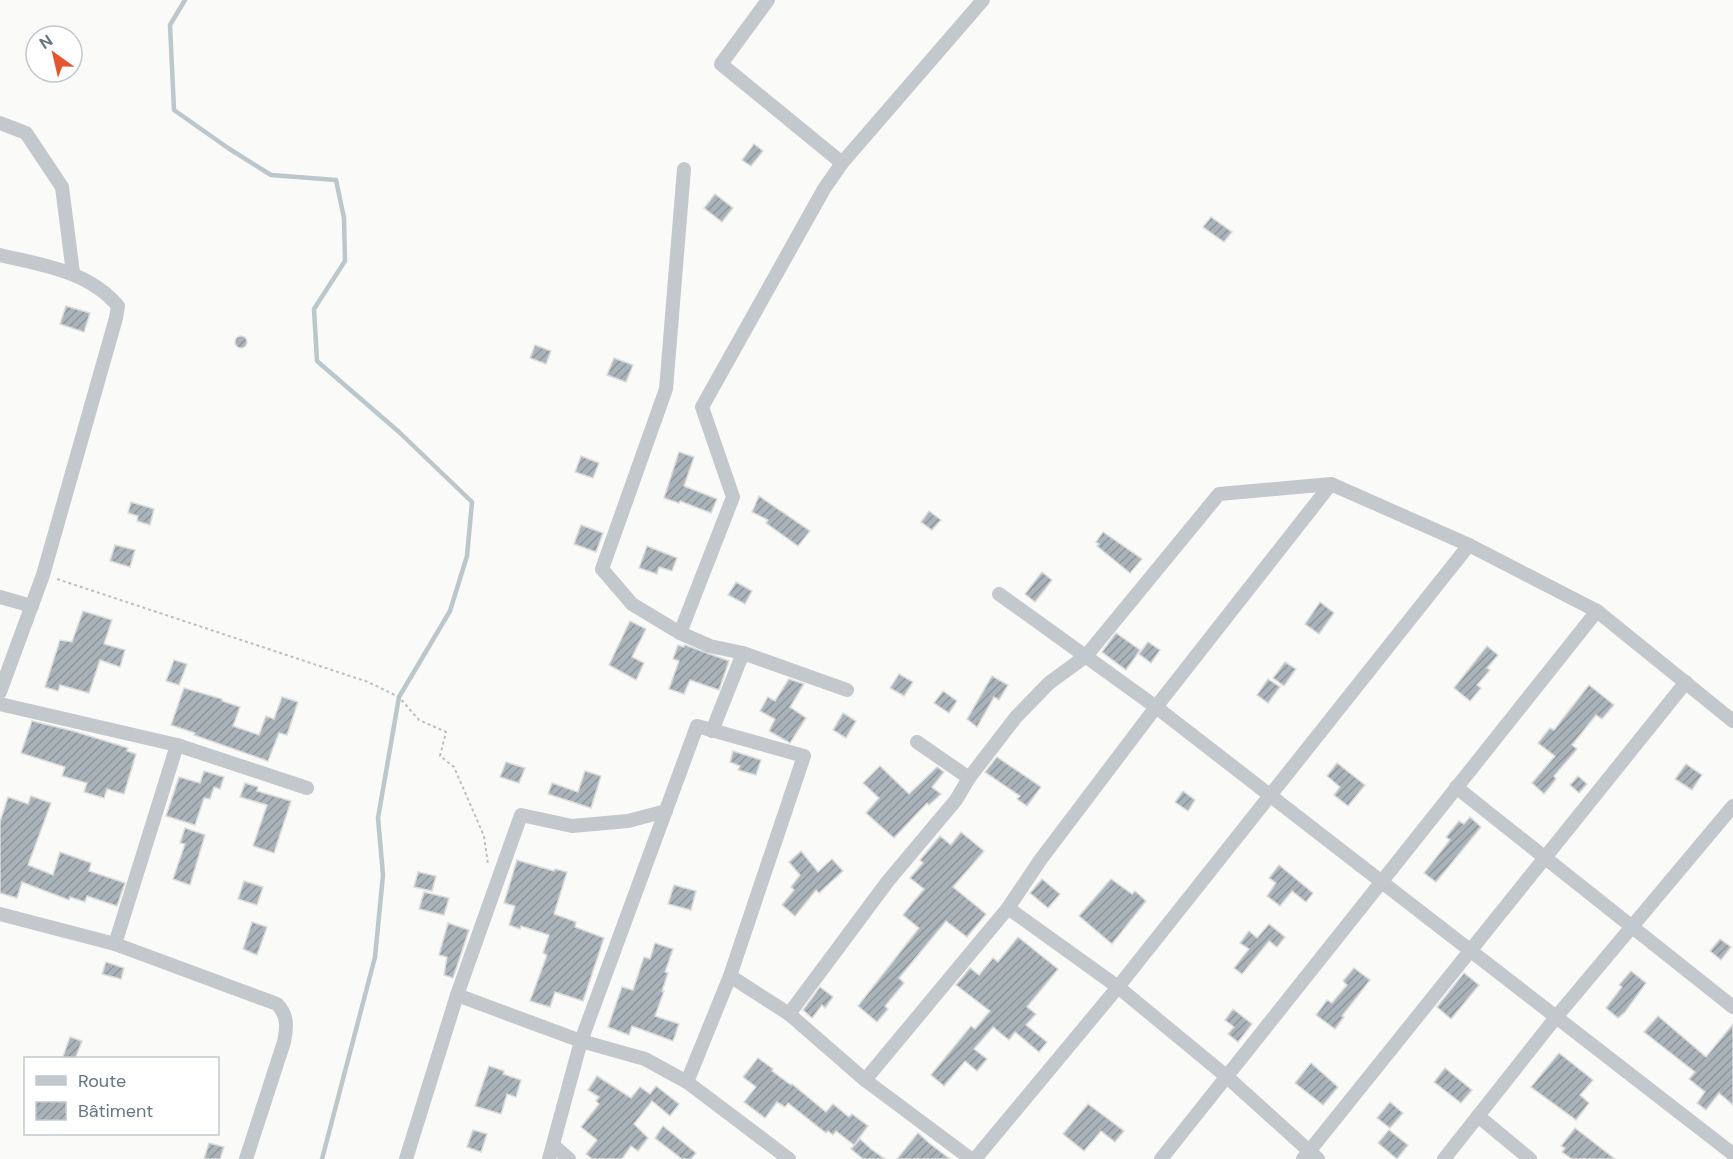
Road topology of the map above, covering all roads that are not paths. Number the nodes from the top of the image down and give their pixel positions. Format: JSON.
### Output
{"nodes":[{"id":1,"x":768,"y":0,"type":"edge"},
{"id":2,"x":983,"y":0,"type":"edge"},
{"id":3,"x":0,"y":123,"type":"edge"},
{"id":4,"x":842,"y":163,"type":"junction"},
{"id":5,"x":684,"y":169,"type":"dead end"},
{"id":6,"x":0,"y":255,"type":"edge"},
{"id":7,"x":73,"y":273,"type":"junction"},
{"id":8,"x":1331,"y":484,"type":"junction"},
{"id":9,"x":1469,"y":546,"type":"junction"},
{"id":10,"x":999,"y":594,"type":"dead end"},
{"id":11,"x":0,"y":597,"type":"edge"},
{"id":12,"x":32,"y":606,"type":"junction"},
{"id":13,"x":1597,"y":611,"type":"junction"},
{"id":14,"x":680,"y":633,"type":"junction"},
{"id":15,"x":743,"y":653,"type":"junction"},
{"id":16,"x":1086,"y":656,"type":"junction"},
{"id":17,"x":1686,"y":682,"type":"junction"},
{"id":18,"x":847,"y":690,"type":"dead end"},
{"id":19,"x":0,"y":692,"type":"edge"},
{"id":20,"x":0,"y":704,"type":"edge"},
{"id":21,"x":1156,"y":707,"type":"junction"},
{"id":22,"x":1733,"y":721,"type":"edge"},
{"id":23,"x":712,"y":731,"type":"junction"},
{"id":24,"x":917,"y":742,"type":"dead end"},
{"id":25,"x":177,"y":745,"type":"junction"},
{"id":26,"x":969,"y":778,"type":"junction"},
{"id":27,"x":1456,"y":787,"type":"junction"},
{"id":28,"x":307,"y":788,"type":"dead end"},
{"id":29,"x":1271,"y":795,"type":"junction"},
{"id":30,"x":1733,"y":806,"type":"edge"},
{"id":31,"x":666,"y":811,"type":"junction"},
{"id":32,"x":1544,"y":858,"type":"junction"},
{"id":33,"x":1382,"y":881,"type":"junction"},
{"id":34,"x":1008,"y":908,"type":"junction"},
{"id":35,"x":0,"y":914,"type":"edge"},
{"id":36,"x":1632,"y":926,"type":"junction"},
{"id":37,"x":115,"y":944,"type":"junction"},
{"id":38,"x":1470,"y":949,"type":"junction"},
{"id":39,"x":730,"y":976,"type":"junction"},
{"id":40,"x":1118,"y":987,"type":"junction"},
{"id":41,"x":457,"y":995,"type":"junction"},
{"id":42,"x":1733,"y":1007,"type":"edge"},
{"id":43,"x":789,"y":1014,"type":"junction"},
{"id":44,"x":1557,"y":1016,"type":"junction"},
{"id":45,"x":581,"y":1041,"type":"junction"},
{"id":46,"x":1226,"y":1076,"type":"junction"},
{"id":47,"x":865,"y":1080,"type":"junction"},
{"id":48,"x":687,"y":1082,"type":"junction"},
{"id":49,"x":1478,"y":1116,"type":"junction"},
{"id":50,"x":551,"y":1153,"type":"edge"},
{"id":51,"x":1733,"y":1154,"type":"edge"},
{"id":52,"x":1310,"y":1157,"type":"edge"},
{"id":53,"x":246,"y":1159,"type":"edge"},
{"id":54,"x":406,"y":1159,"type":"edge"},
{"id":55,"x":569,"y":1159,"type":"edge"},
{"id":56,"x":789,"y":1159,"type":"edge"},
{"id":57,"x":973,"y":1159,"type":"edge"},
{"id":58,"x":1161,"y":1159,"type":"edge"},
{"id":59,"x":1444,"y":1159,"type":"edge"},
{"id":60,"x":1530,"y":1159,"type":"edge"},
{"id":61,"x":1730,"y":1159,"type":"edge"}],
"edges":[{"from":1,"to":4,"type":"street"},
{"from":2,"to":4,"type":"street"},
{"from":3,"to":7,"type":"street"},
{"from":4,"to":14,"type":"street"},
{"from":5,"to":14,"type":"street"},
{"from":6,"to":7,"type":"street"},
{"from":7,"to":12,"type":"street"},
{"from":8,"to":9,"type":"street"},
{"from":8,"to":16,"type":"street"},
{"from":8,"to":21,"type":"street"},
{"from":9,"to":13,"type":"street"},
{"from":9,"to":29,"type":"street"},
{"from":10,"to":16,"type":"street"},
{"from":11,"to":12,"type":"street"},
{"from":12,"to":19,"type":"street"},
{"from":13,"to":17,"type":"street"},
{"from":13,"to":27,"type":"street"},
{"from":14,"to":15,"type":"street"},
{"from":15,"to":18,"type":"street"},
{"from":15,"to":23,"type":"street"},
{"from":16,"to":21,"type":"street"},
{"from":16,"to":26,"type":"street"},
{"from":17,"to":22,"type":"street"},
{"from":17,"to":32,"type":"street"},
{"from":20,"to":25,"type":"street"},
{"from":21,"to":29,"type":"street"},
{"from":21,"to":34,"type":"street"},
{"from":23,"to":31,"type":"street"},
{"from":23,"to":39,"type":"street"},
{"from":24,"to":26,"type":"street"},
{"from":25,"to":28,"type":"street"},
{"from":25,"to":37,"type":"street"},
{"from":26,"to":43,"type":"street"},
{"from":27,"to":32,"type":"street"},
{"from":27,"to":33,"type":"street"},
{"from":29,"to":33,"type":"street"},
{"from":29,"to":40,"type":"street"},
{"from":30,"to":36,"type":"street"},
{"from":31,"to":41,"type":"street"},
{"from":31,"to":45,"type":"street"},
{"from":32,"to":36,"type":"street"},
{"from":32,"to":38,"type":"street"},
{"from":33,"to":38,"type":"street"},
{"from":33,"to":46,"type":"street"},
{"from":34,"to":40,"type":"street"},
{"from":34,"to":47,"type":"street"},
{"from":35,"to":37,"type":"street"},
{"from":36,"to":42,"type":"street"},
{"from":36,"to":44,"type":"street"},
{"from":37,"to":53,"type":"street"},
{"from":38,"to":44,"type":"street"},
{"from":38,"to":52,"type":"street"},
{"from":39,"to":43,"type":"street"},
{"from":39,"to":48,"type":"street"},
{"from":40,"to":46,"type":"street"},
{"from":40,"to":57,"type":"street"},
{"from":41,"to":45,"type":"street"},
{"from":41,"to":54,"type":"street"},
{"from":43,"to":47,"type":"street"},
{"from":44,"to":49,"type":"street"},
{"from":44,"to":51,"type":"street"},
{"from":45,"to":48,"type":"street"},
{"from":45,"to":50,"type":"street"},
{"from":46,"to":52,"type":"street"},
{"from":46,"to":58,"type":"street"},
{"from":47,"to":57,"type":"street"},
{"from":48,"to":56,"type":"street"},
{"from":49,"to":59,"type":"street"},
{"from":49,"to":60,"type":"street"},
{"from":50,"to":55,"type":"street"},
{"from":51,"to":61,"type":"street"}]}
